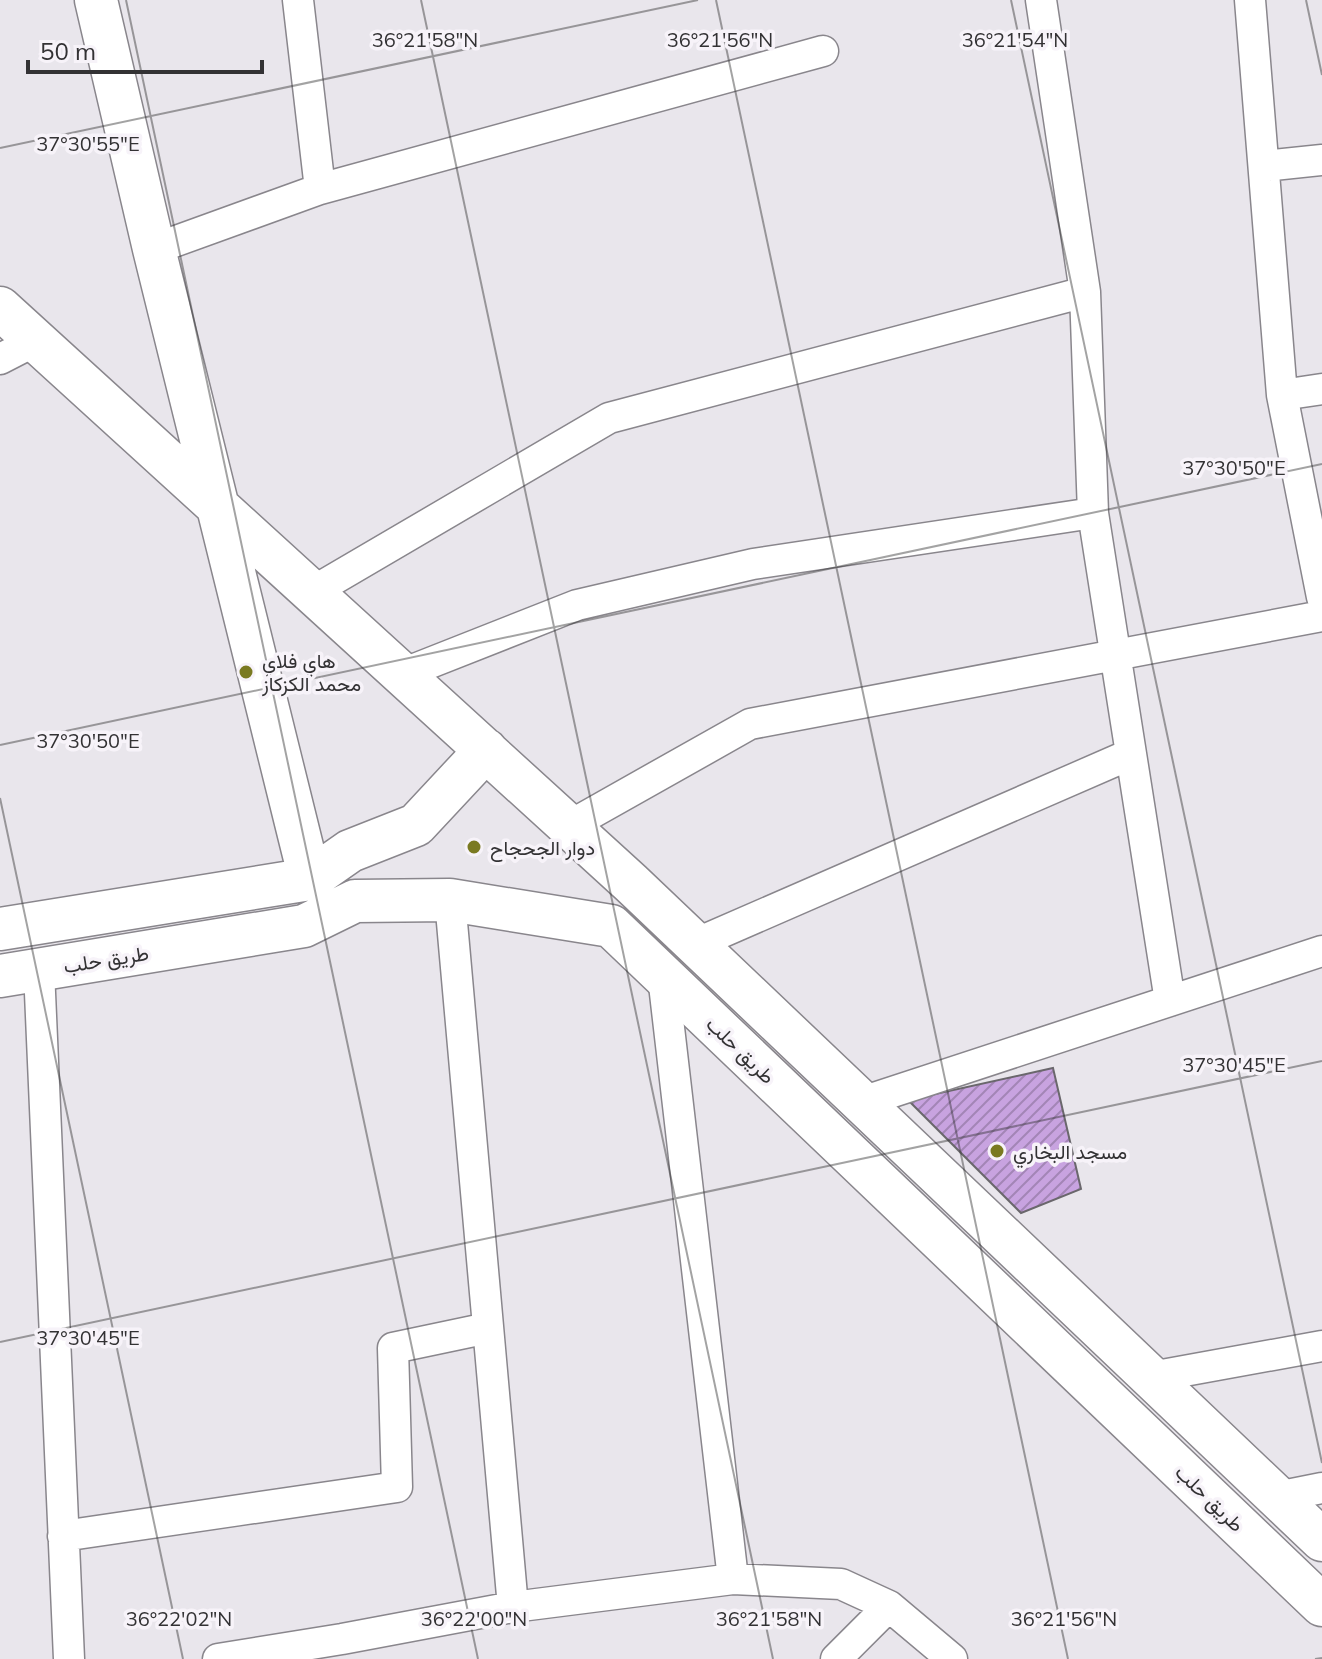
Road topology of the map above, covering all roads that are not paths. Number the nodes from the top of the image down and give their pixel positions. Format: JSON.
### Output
{"nodes":[{"id":1,"x":96,"y":0,"type":"edge"},
{"id":2,"x":298,"y":0,"type":"edge"},
{"id":3,"x":1041,"y":0,"type":"edge"},
{"id":4,"x":1250,"y":0,"type":"edge"},
{"id":5,"x":823,"y":51,"type":"dead end"},
{"id":6,"x":1322,"y":160,"type":"edge"},
{"id":7,"x":1264,"y":166,"type":"junction"},
{"id":8,"x":320,"y":189,"type":"junction"},
{"id":9,"x":154,"y":249,"type":"junction"},
{"id":10,"x":1085,"y":292,"type":"junction"},
{"id":11,"x":0,"y":308,"type":"edge"},
{"id":12,"x":18,"y":350,"type":"edge"},
{"id":13,"x":1322,"y":389,"type":"edge"},
{"id":14,"x":1282,"y":395,"type":"junction"},
{"id":15,"x":220,"y":509,"type":"junction"},
{"id":16,"x":1093,"y":513,"type":"junction"},
{"id":17,"x":312,"y":592,"type":"junction"},
{"id":18,"x":1322,"y":597,"type":"edge"},
{"id":19,"x":1322,"y":616,"type":"edge"},
{"id":20,"x":1115,"y":655,"type":"junction"},
{"id":21,"x":402,"y":674,"type":"junction"},
{"id":22,"x":486,"y":750,"type":"junction"},
{"id":23,"x":1131,"y":754,"type":"junction"},
{"id":24,"x":569,"y":826,"type":"junction"},
{"id":25,"x":350,"y":851,"type":"junction"},
{"id":26,"x":310,"y":879,"type":"junction"},
{"id":27,"x":631,"y":883,"type":"junction"},
{"id":28,"x":450,"y":900,"type":"junction"},
{"id":29,"x":355,"y":901,"type":"junction"},
{"id":30,"x":611,"y":926,"type":"junction"},
{"id":31,"x":0,"y":929,"type":"edge"},
{"id":32,"x":695,"y":944,"type":"junction"},
{"id":33,"x":1322,"y":951,"type":"edge"},
{"id":34,"x":19,"y":973,"type":"edge"},
{"id":35,"x":663,"y":976,"type":"junction"},
{"id":36,"x":1170,"y":1001,"type":"junction"},
{"id":37,"x":862,"y":1102,"type":"junction"},
{"id":38,"x":488,"y":1328,"type":"junction"},
{"id":39,"x":1322,"y":1346,"type":"edge"},
{"id":40,"x":1151,"y":1377,"type":"junction"},
{"id":41,"x":1322,"y":1488,"type":"edge"},
{"id":42,"x":1277,"y":1497,"type":"junction"},
{"id":43,"x":63,"y":1536,"type":"junction"},
{"id":44,"x":1322,"y":1540,"type":"edge"},
{"id":45,"x":733,"y":1579,"type":"junction"},
{"id":46,"x":1322,"y":1605,"type":"edge"},
{"id":47,"x":889,"y":1606,"type":"junction"},
{"id":48,"x":513,"y":1607,"type":"junction"},
{"id":49,"x":342,"y":1639,"type":"junction"},
{"id":50,"x":69,"y":1659,"type":"edge"},
{"id":51,"x":218,"y":1659,"type":"edge"},
{"id":52,"x":378,"y":1659,"type":"edge"},
{"id":53,"x":836,"y":1659,"type":"edge"},
{"id":54,"x":952,"y":1659,"type":"edge"}],
"edges":[{"from":1,"to":9,"type":"main road"},
{"from":2,"to":8,"type":"street"},
{"from":3,"to":10,"type":"street"},
{"from":4,"to":7,"type":"street"},
{"from":5,"to":8,"type":"street"},
{"from":6,"to":7,"type":"street"},
{"from":7,"to":14,"type":"street"},
{"from":8,"to":9,"type":"street"},
{"from":9,"to":15,"type":"main road"},
{"from":10,"to":16,"type":"street"},
{"from":10,"to":17,"type":"street"},
{"from":11,"to":12,"type":"main road"},
{"from":12,"to":15,"type":"main road"},
{"from":13,"to":14,"type":"street"},
{"from":14,"to":18,"type":"street"},
{"from":15,"to":17,"type":"main road"},
{"from":15,"to":26,"type":"main road"},
{"from":16,"to":20,"type":"street"},
{"from":16,"to":21,"type":"street"},
{"from":17,"to":21,"type":"main road"},
{"from":19,"to":20,"type":"street"},
{"from":20,"to":23,"type":"street"},
{"from":20,"to":24,"type":"street"},
{"from":21,"to":22,"type":"main road"},
{"from":22,"to":24,"type":"main road"},
{"from":22,"to":25,"type":"main road"},
{"from":23,"to":32,"type":"street"},
{"from":23,"to":36,"type":"street"},
{"from":24,"to":27,"type":"main road"},
{"from":25,"to":26,"type":"main road"},
{"from":25,"to":29,"type":"main road"},
{"from":26,"to":31,"type":"main road"},
{"from":27,"to":30,"type":"main road"},
{"from":27,"to":32,"type":"main road"},
{"from":28,"to":29,"type":"main road","name":"طريق حلب"},
{"from":28,"to":30,"type":"main road","name":"طريق حلب"},
{"from":28,"to":38,"type":"street"},
{"from":29,"to":34,"type":"main road","name":"طريق حلب"},
{"from":30,"to":35,"type":"main road","name":"طريق حلب"},
{"from":32,"to":37,"type":"main road"},
{"from":33,"to":36,"type":"street"},
{"from":34,"to":43,"type":"street"},
{"from":35,"to":45,"type":"street"},
{"from":35,"to":46,"type":"main road","name":"طريق حلب"},
{"from":36,"to":37,"type":"street"},
{"from":37,"to":40,"type":"main road"},
{"from":38,"to":43,"type":"street"},
{"from":38,"to":48,"type":"street"},
{"from":39,"to":40,"type":"street"},
{"from":40,"to":42,"type":"main road"},
{"from":41,"to":42,"type":"street"},
{"from":42,"to":44,"type":"main road"},
{"from":43,"to":50,"type":"street"},
{"from":45,"to":47,"type":"street"},
{"from":45,"to":48,"type":"street"},
{"from":47,"to":53,"type":"street"},
{"from":47,"to":54,"type":"street"},
{"from":48,"to":49,"type":"street"},
{"from":49,"to":51,"type":"street"},
{"from":49,"to":52,"type":"street"}]}
